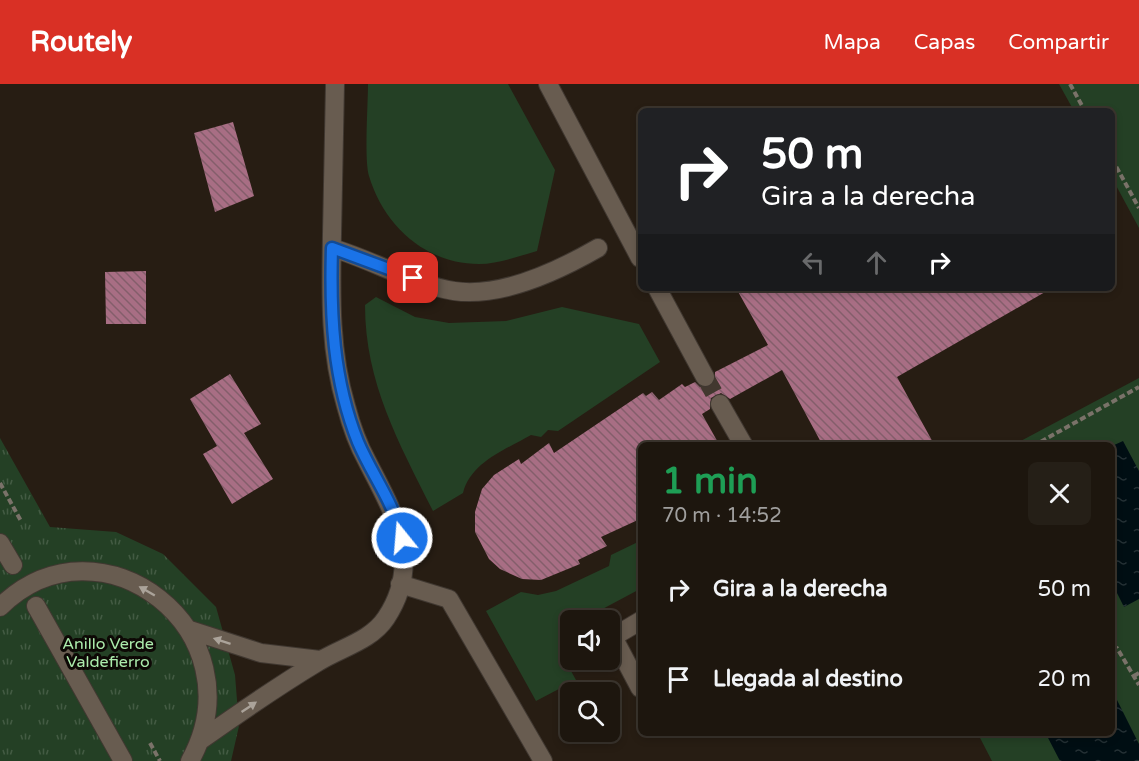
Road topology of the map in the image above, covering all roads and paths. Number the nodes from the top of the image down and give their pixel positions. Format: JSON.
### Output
{"nodes":[{"id":1,"x":335,"y":84,"type":"edge"},
{"id":2,"x":548,"y":84,"type":"edge"},
{"id":3,"x":1070,"y":84,"type":"edge"},
{"id":4,"x":1083,"y":108,"type":"edge"},
{"id":5,"x":1115,"y":164,"type":"edge"},
{"id":6,"x":1139,"y":208,"type":"edge"},
{"id":7,"x":332,"y":248,"type":"junction"},
{"id":8,"x":598,"y":248,"type":"dead end"},
{"id":9,"x":638,"y":254,"type":"edge"},
{"id":10,"x":659,"y":291,"type":"edge"},
{"id":11,"x":705,"y":377,"type":"tunnel mouth"},
{"id":12,"x":1139,"y":387,"type":"edge"},
{"id":13,"x":720,"y":404,"type":"tunnel mouth"},
{"id":14,"x":742,"y":442,"type":"edge"},
{"id":15,"x":1040,"y":442,"type":"edge"},
{"id":16,"x":0,"y":483,"type":"edge"},
{"id":17,"x":2,"y":490,"type":"edge"},
{"id":18,"x":0,"y":543,"type":"edge"},
{"id":19,"x":13,"y":565,"type":"dead end"},
{"id":20,"x":400,"y":584,"type":"junction"},
{"id":21,"x":36,"y":606,"type":"dead end"},
{"id":22,"x":0,"y":608,"type":"edge"},
{"id":23,"x":638,"y":622,"type":"edge"},
{"id":24,"x":190,"y":630,"type":"junction"},
{"id":25,"x":1115,"y":647,"type":"edge"},
{"id":26,"x":320,"y":660,"type":"junction"},
{"id":27,"x":1137,"y":676,"type":"edge"},
{"id":28,"x":638,"y":684,"type":"edge"},
{"id":29,"x":1139,"y":685,"type":"edge"},
{"id":30,"x":201,"y":740,"type":"junction"},
{"id":31,"x":123,"y":761,"type":"edge"},
{"id":32,"x":190,"y":761,"type":"edge"},
{"id":33,"x":543,"y":761,"type":"edge"}],
"edges":[{"from":1,"to":7,"type":"street"},
{"from":2,"to":9,"type":"street"},
{"from":3,"to":4,"type":"path"},
{"from":5,"to":6,"type":"path"},
{"from":7,"to":8,"type":"street"},
{"from":7,"to":20,"type":"street"},
{"from":10,"to":11,"type":"street"},
{"from":12,"to":15,"type":"path"},
{"from":13,"to":14,"type":"street"},
{"from":16,"to":17,"type":"path"},
{"from":18,"to":19,"type":"street"},
{"from":20,"to":26,"type":"street"},
{"from":20,"to":33,"type":"street"},
{"from":21,"to":31,"type":"street"},
{"from":24,"to":22,"type":"street","one_way":true},
{"from":23,"to":28,"type":"street"},
{"from":26,"to":24,"type":"street","one_way":true},
{"from":24,"to":30,"type":"street"},
{"from":25,"to":27,"type":"path"},
{"from":30,"to":26,"type":"street","one_way":true},
{"from":27,"to":29,"type":"path"},
{"from":30,"to":32,"type":"street"}]}
